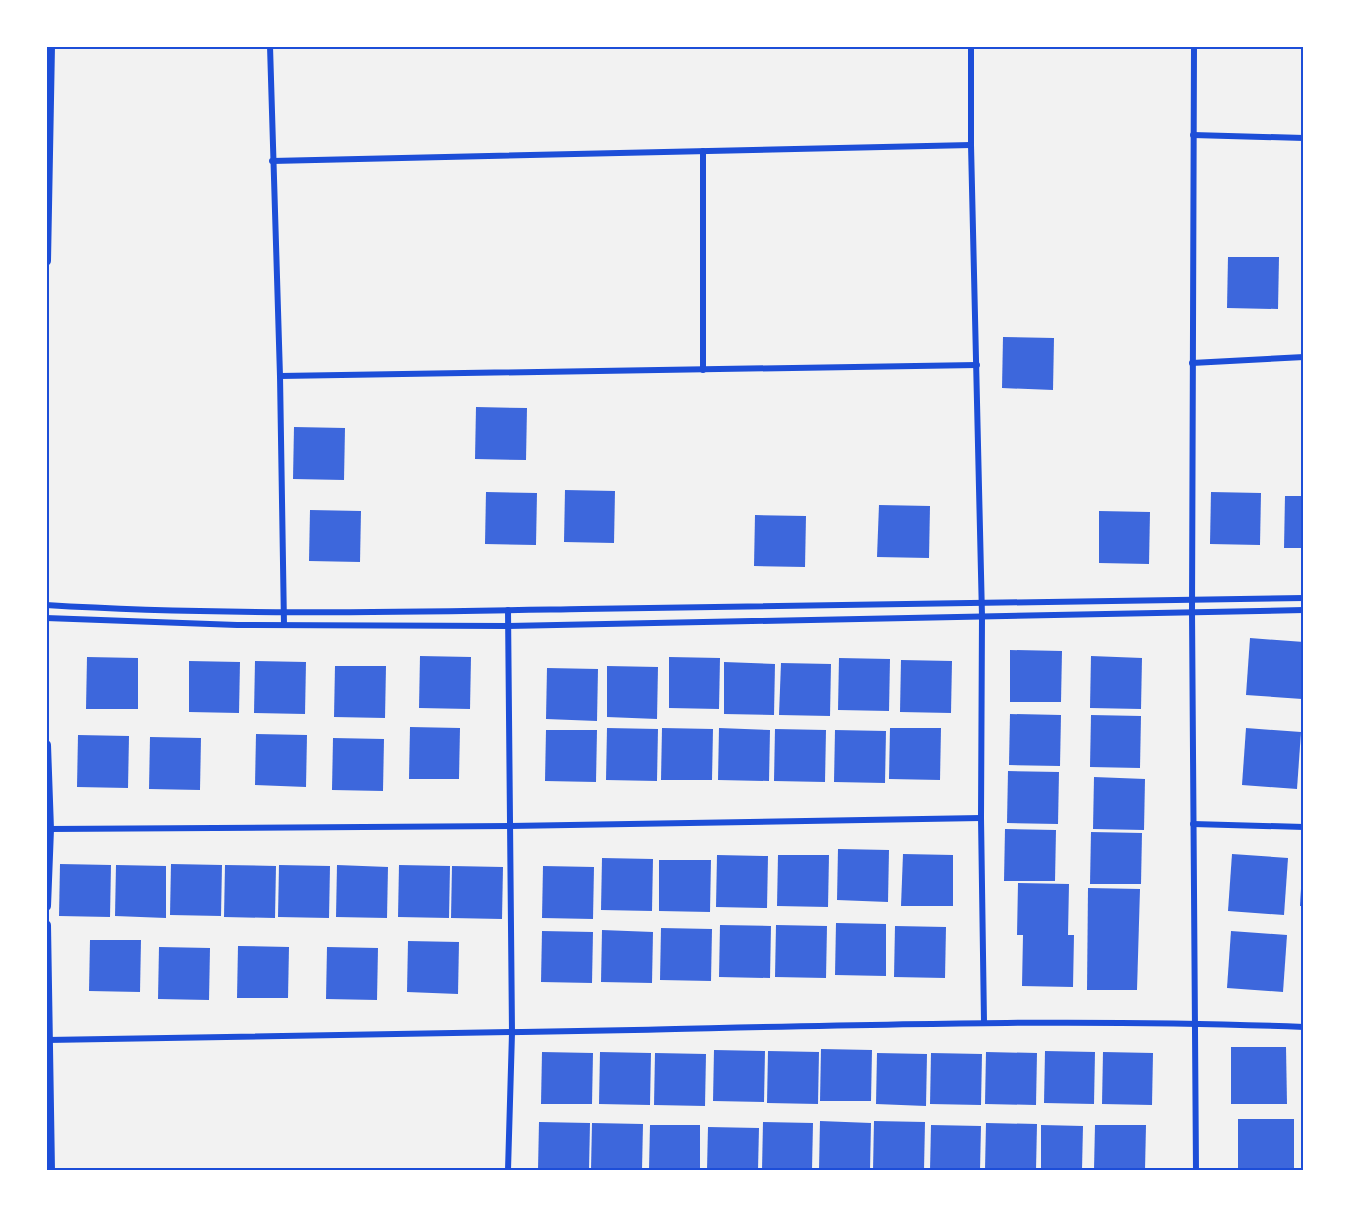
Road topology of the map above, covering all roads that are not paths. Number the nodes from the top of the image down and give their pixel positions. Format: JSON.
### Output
{"nodes":[{"id":1,"x":50,"y":46,"type":"edge"},
{"id":2,"x":270,"y":46,"type":"edge"},
{"id":3,"x":971,"y":46,"type":"edge"},
{"id":4,"x":1194,"y":46,"type":"edge"},
{"id":5,"x":1193,"y":135,"type":"junction"},
{"id":6,"x":1304,"y":138,"type":"edge"},
{"id":7,"x":971,"y":145,"type":"junction"},
{"id":8,"x":702,"y":151,"type":"junction"},
{"id":9,"x":272,"y":161,"type":"junction"},
{"id":10,"x":46,"y":261,"type":"edge"},
{"id":11,"x":1304,"y":357,"type":"edge"},
{"id":12,"x":1192,"y":363,"type":"junction"},
{"id":13,"x":977,"y":365,"type":"junction"},
{"id":14,"x":703,"y":369,"type":"junction"},
{"id":15,"x":280,"y":376,"type":"junction"},
{"id":16,"x":1304,"y":598,"type":"edge"},
{"id":17,"x":1192,"y":600,"type":"junction"},
{"id":18,"x":982,"y":604,"type":"junction"},
{"id":19,"x":46,"y":605,"type":"edge"},
{"id":20,"x":508,"y":610,"type":"junction"},
{"id":21,"x":1304,"y":610,"type":"edge"},
{"id":22,"x":284,"y":612,"type":"junction"},
{"id":23,"x":1192,"y":612,"type":"junction"},
{"id":24,"x":982,"y":616,"type":"junction"},
{"id":25,"x":46,"y":618,"type":"edge"},
{"id":26,"x":285,"y":625,"type":"junction"},
{"id":27,"x":508,"y":626,"type":"junction"},
{"id":28,"x":46,"y":745,"type":"edge"},
{"id":29,"x":47,"y":770,"type":"edge"},
{"id":30,"x":981,"y":818,"type":"junction"},
{"id":31,"x":1193,"y":824,"type":"junction"},
{"id":32,"x":510,"y":826,"type":"junction"},
{"id":33,"x":1304,"y":827,"type":"edge"},
{"id":34,"x":49,"y":829,"type":"junction"},
{"id":35,"x":46,"y":906,"type":"edge"},
{"id":36,"x":46,"y":925,"type":"edge"},
{"id":37,"x":984,"y":1022,"type":"junction"},
{"id":38,"x":1196,"y":1023,"type":"junction"},
{"id":39,"x":1304,"y":1027,"type":"edge"},
{"id":40,"x":512,"y":1033,"type":"junction"},
{"id":41,"x":47,"y":1040,"type":"edge"},
{"id":42,"x":49,"y":1167,"type":"edge"},
{"id":43,"x":508,"y":1170,"type":"edge"},
{"id":44,"x":1196,"y":1170,"type":"edge"}],
"edges":[{"from":1,"to":10,"type":"street"},
{"from":2,"to":9,"type":"street"},
{"from":3,"to":7,"type":"street"},
{"from":4,"to":5,"type":"street"},
{"from":5,"to":6,"type":"street"},
{"from":5,"to":12,"type":"street"},
{"from":7,"to":8,"type":"street"},
{"from":7,"to":13,"type":"street"},
{"from":8,"to":9,"type":"street"},
{"from":8,"to":14,"type":"street"},
{"from":9,"to":15,"type":"street"},
{"from":11,"to":12,"type":"street"},
{"from":12,"to":17,"type":"street"},
{"from":13,"to":14,"type":"street"},
{"from":13,"to":18,"type":"street"},
{"from":14,"to":15,"type":"street"},
{"from":15,"to":22,"type":"street"},
{"from":16,"to":17,"type":"street"},
{"from":17,"to":18,"type":"street"},
{"from":17,"to":23,"type":"street"},
{"from":18,"to":20,"type":"street"},
{"from":18,"to":24,"type":"street"},
{"from":19,"to":22,"type":"street"},
{"from":20,"to":22,"type":"street"},
{"from":20,"to":27,"type":"street"},
{"from":21,"to":23,"type":"street"},
{"from":22,"to":26,"type":"street"},
{"from":23,"to":24,"type":"street"},
{"from":23,"to":31,"type":"street"},
{"from":24,"to":27,"type":"street"},
{"from":24,"to":30,"type":"street"},
{"from":25,"to":26,"type":"street"},
{"from":26,"to":27,"type":"street"},
{"from":27,"to":32,"type":"street"},
{"from":28,"to":29,"type":"street"},
{"from":29,"to":34,"type":"street"},
{"from":30,"to":32,"type":"street"},
{"from":30,"to":37,"type":"street"},
{"from":31,"to":33,"type":"street"},
{"from":31,"to":38,"type":"street"},
{"from":32,"to":34,"type":"street"},
{"from":32,"to":40,"type":"street"},
{"from":34,"to":35,"type":"street"},
{"from":36,"to":41,"type":"street"},
{"from":37,"to":38,"type":"street"},
{"from":37,"to":40,"type":"street"},
{"from":38,"to":39,"type":"street"},
{"from":38,"to":44,"type":"street"},
{"from":40,"to":41,"type":"street"},
{"from":40,"to":43,"type":"street"},
{"from":41,"to":42,"type":"street"}]}
